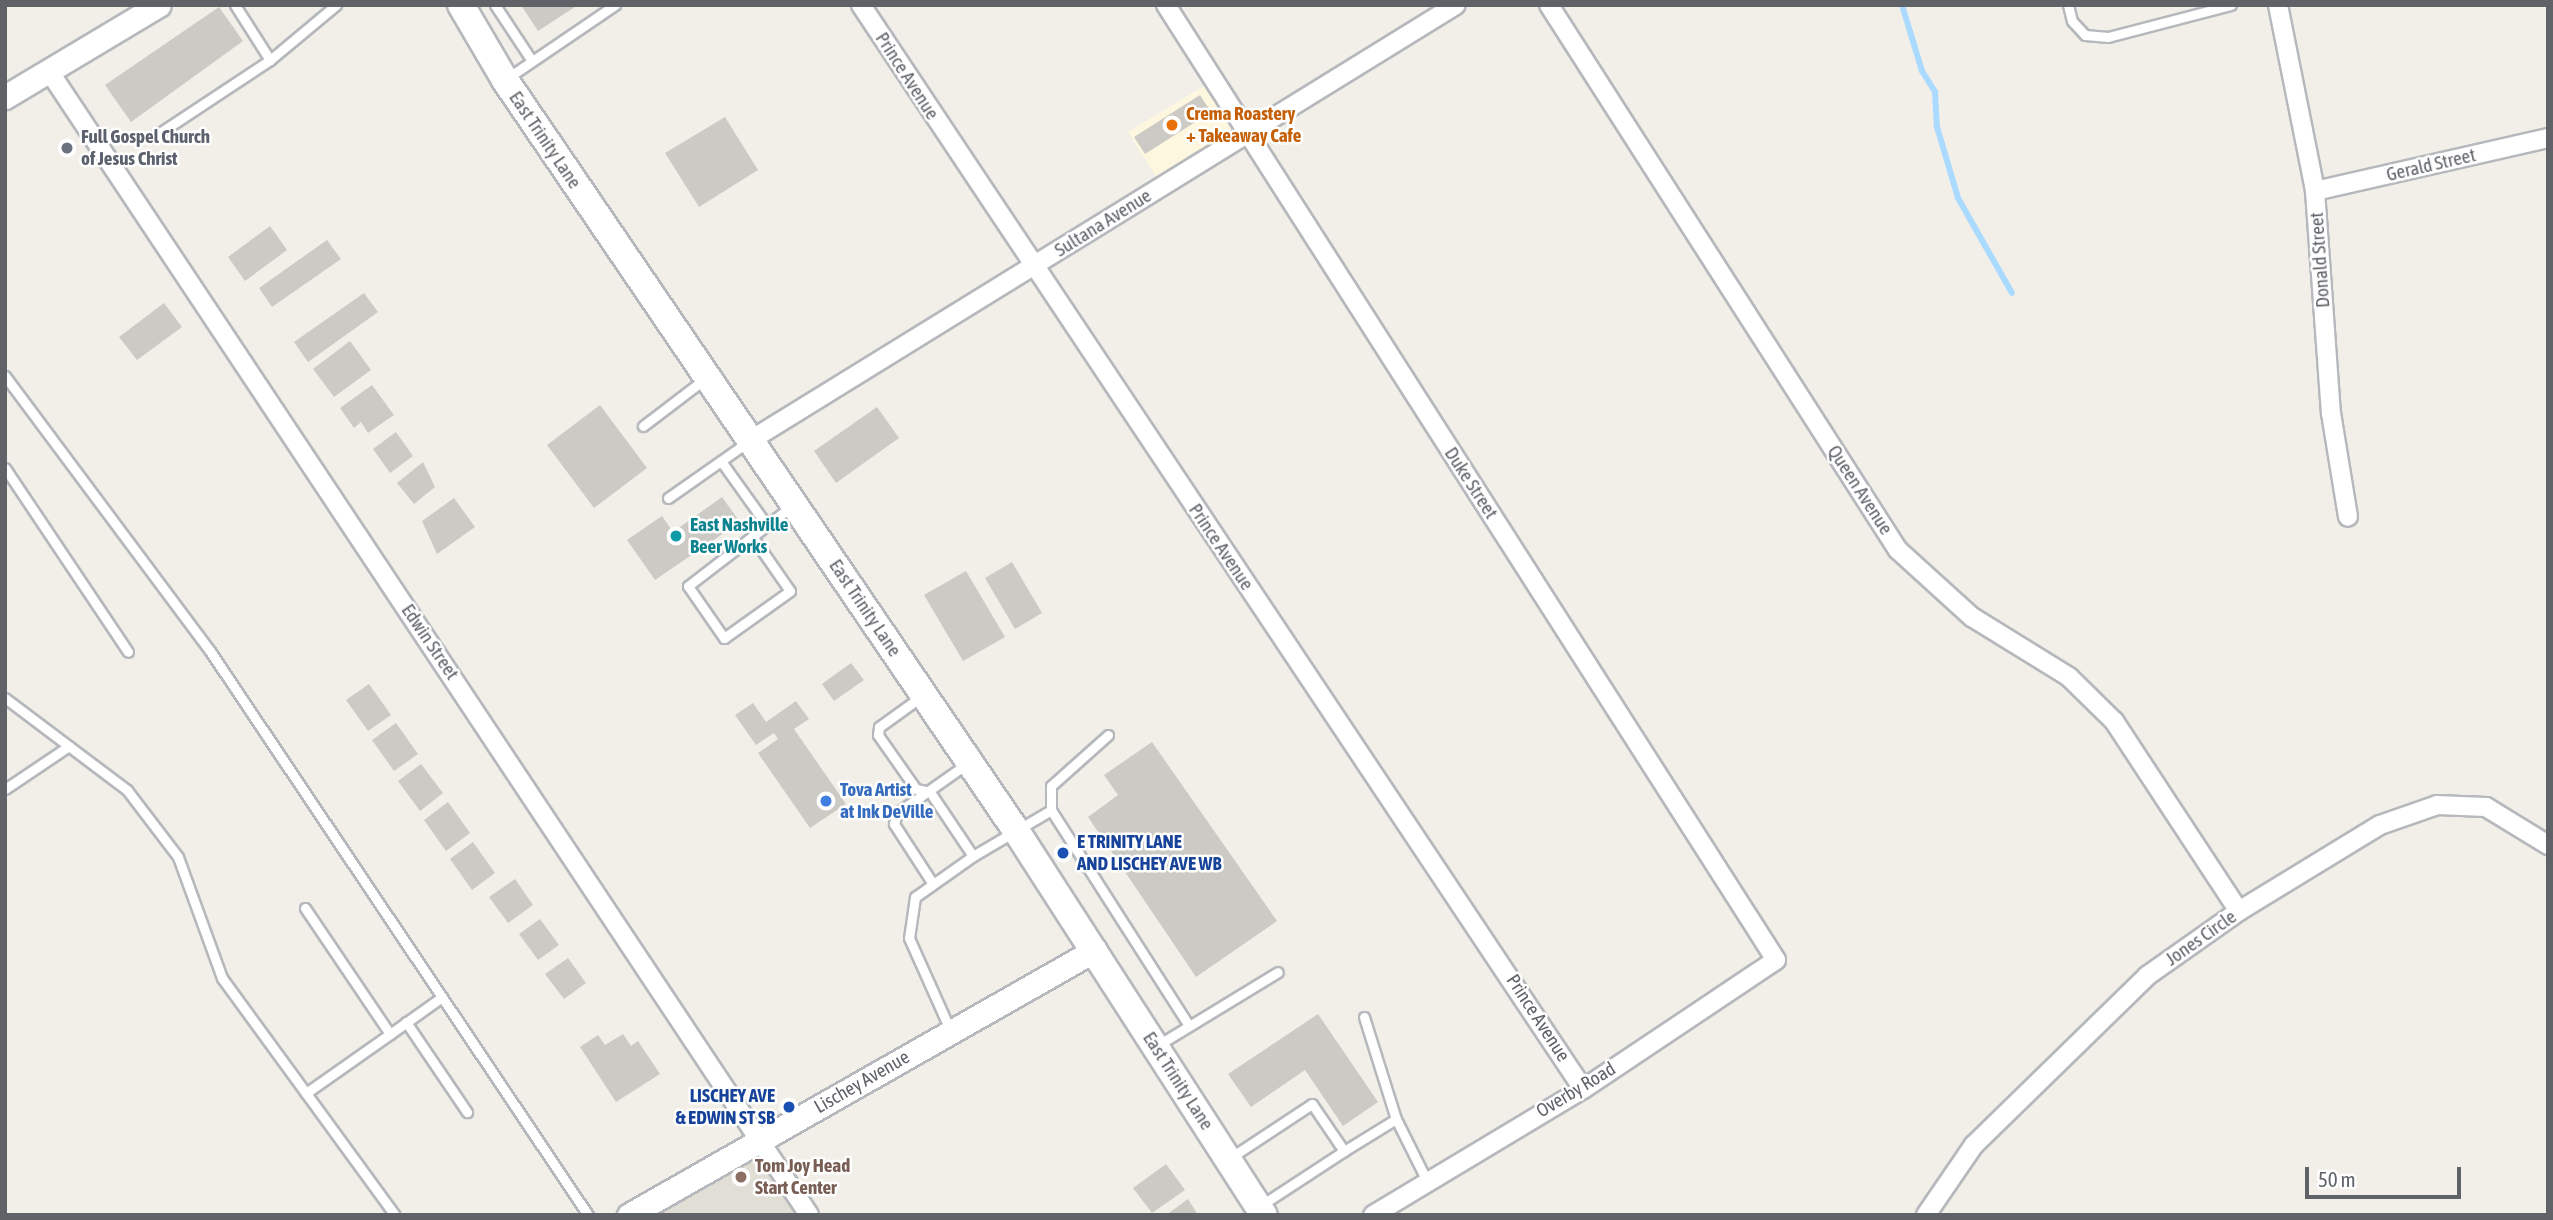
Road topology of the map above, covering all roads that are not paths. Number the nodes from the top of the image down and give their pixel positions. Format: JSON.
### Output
{"nodes":[{"id":1,"x":159,"y":5,"type":"edge"},
{"id":2,"x":235,"y":5,"type":"edge"},
{"id":3,"x":336,"y":5,"type":"edge"},
{"id":4,"x":461,"y":5,"type":"edge"},
{"id":5,"x":495,"y":5,"type":"edge"},
{"id":6,"x":615,"y":5,"type":"edge"},
{"id":7,"x":860,"y":5,"type":"edge"},
{"id":8,"x":1166,"y":5,"type":"edge"},
{"id":9,"x":1456,"y":5,"type":"edge"},
{"id":10,"x":1549,"y":5,"type":"edge"},
{"id":11,"x":2068,"y":5,"type":"edge"},
{"id":12,"x":2231,"y":5,"type":"edge"},
{"id":13,"x":2278,"y":5,"type":"edge"},
{"id":14,"x":270,"y":60,"type":"junction"},
{"id":15,"x":532,"y":61,"type":"junction"},
{"id":16,"x":49,"y":71,"type":"junction"},
{"id":17,"x":505,"y":80,"type":"junction"},
{"id":18,"x":5,"y":97,"type":"edge"},
{"id":19,"x":1245,"y":131,"type":"junction"},
{"id":20,"x":152,"y":138,"type":"dead end"},
{"id":21,"x":2548,"y":138,"type":"edge"},
{"id":22,"x":2315,"y":191,"type":"junction"},
{"id":23,"x":1032,"y":267,"type":"junction"},
{"id":24,"x":5,"y":376,"type":"edge"},
{"id":25,"x":706,"y":378,"type":"junction"},
{"id":26,"x":643,"y":426,"type":"dead end"},
{"id":27,"x":751,"y":440,"type":"junction"},
{"id":28,"x":721,"y":461,"type":"junction"},
{"id":29,"x":5,"y":468,"type":"edge"},
{"id":30,"x":668,"y":498,"type":"dead end"},
{"id":31,"x":794,"y":504,"type":"junction"},
{"id":32,"x":2348,"y":517,"type":"dead end"},
{"id":33,"x":766,"y":524,"type":"junction"},
{"id":34,"x":754,"y":539,"type":"junction"},
{"id":35,"x":128,"y":652,"type":"dead end"},
{"id":36,"x":924,"y":695,"type":"junction"},
{"id":37,"x":5,"y":698,"type":"edge"},
{"id":38,"x":1108,"y":735,"type":"dead end"},
{"id":39,"x":69,"y":746,"type":"junction"},
{"id":40,"x":969,"y":763,"type":"junction"},
{"id":41,"x":5,"y":789,"type":"edge"},
{"id":42,"x":930,"y":792,"type":"junction"},
{"id":43,"x":1051,"y":810,"type":"junction"},
{"id":44,"x":1015,"y":829,"type":"junction"},
{"id":45,"x":2548,"y":845,"type":"edge"},
{"id":46,"x":973,"y":856,"type":"junction"},
{"id":47,"x":933,"y":884,"type":"junction"},
{"id":48,"x":305,"y":908,"type":"dead end"},
{"id":49,"x":2239,"y":911,"type":"junction"},
{"id":50,"x":1095,"y":950,"type":"junction"},
{"id":51,"x":1776,"y":960,"type":"joint"},
{"id":52,"x":1278,"y":972,"type":"dead end"},
{"id":53,"x":442,"y":997,"type":"junction"},
{"id":54,"x":1364,"y":1017,"type":"dead end"},
{"id":55,"x":406,"y":1022,"type":"junction"},
{"id":56,"x":1189,"y":1026,"type":"junction"},
{"id":57,"x":951,"y":1032,"type":"junction"},
{"id":58,"x":390,"y":1034,"type":"junction"},
{"id":59,"x":1156,"y":1046,"type":"junction"},
{"id":60,"x":1583,"y":1088,"type":"junction"},
{"id":61,"x":306,"y":1093,"type":"junction"},
{"id":62,"x":467,"y":1112,"type":"dead end"},
{"id":63,"x":1396,"y":1119,"type":"junction"},
{"id":64,"x":762,"y":1139,"type":"junction"},
{"id":65,"x":1344,"y":1151,"type":"junction"},
{"id":66,"x":1228,"y":1159,"type":"junction"},
{"id":67,"x":1426,"y":1179,"type":"junction"},
{"id":68,"x":1262,"y":1211,"type":"edge"},
{"id":69,"x":395,"y":1215,"type":"edge"},
{"id":70,"x":588,"y":1215,"type":"edge"},
{"id":71,"x":629,"y":1215,"type":"edge"},
{"id":72,"x":809,"y":1215,"type":"edge"},
{"id":73,"x":1373,"y":1215,"type":"edge"},
{"id":74,"x":1926,"y":1215,"type":"edge"}],
"edges":[{"from":1,"to":16,"type":"street"},
{"from":2,"to":14,"type":"lane"},
{"from":3,"to":14,"type":"lane"},
{"from":4,"to":17,"type":"main road","name":"East Trinity Lane"},
{"from":5,"to":15,"type":"lane"},
{"from":6,"to":15,"type":"lane"},
{"from":7,"to":23,"type":"street","name":"Prince Avenue"},
{"from":8,"to":19,"type":"street","name":"Duke Street"},
{"from":9,"to":19,"type":"street","name":"Sultana Avenue"},
{"from":10,"to":49,"type":"street","name":"Queen Avenue"},
{"from":11,"to":12,"type":"lane"},
{"from":13,"to":22,"type":"street","name":"Donald Street"},
{"from":14,"to":20,"type":"lane"},
{"from":15,"to":17,"type":"lane"},
{"from":16,"to":18,"type":"street"},
{"from":16,"to":64,"type":"street","name":"Edwin Street"},
{"from":17,"to":25,"type":"main road","name":"East Trinity Lane"},
{"from":19,"to":23,"type":"street","name":"Sultana Avenue"},
{"from":19,"to":51,"type":"street","name":"Duke Street"},
{"from":21,"to":22,"type":"street","name":"Gerald Street"},
{"from":22,"to":32,"type":"street","name":"Donald Street"},
{"from":23,"to":27,"type":"street","name":"Sultana Avenue"},
{"from":23,"to":60,"type":"street","name":"Prince Avenue"},
{"from":24,"to":53,"type":"lane"},
{"from":25,"to":26,"type":"lane"},
{"from":25,"to":27,"type":"main road","name":"East Trinity Lane"},
{"from":27,"to":28,"type":"lane"},
{"from":27,"to":31,"type":"main road","name":"East Trinity Lane"},
{"from":28,"to":30,"type":"lane"},
{"from":28,"to":33,"type":"lane"},
{"from":29,"to":35,"type":"lane"},
{"from":31,"to":33,"type":"lane"},
{"from":31,"to":36,"type":"main road","name":"East Trinity Lane"},
{"from":33,"to":34,"type":"lane"},
{"from":34,"to":34,"type":"lane"},
{"from":36,"to":40,"type":"main road","name":"East Trinity Lane"},
{"from":36,"to":42,"type":"lane"},
{"from":37,"to":39,"type":"lane"},
{"from":38,"to":43,"type":"lane"},
{"from":39,"to":41,"type":"lane"},
{"from":39,"to":61,"type":"lane"},
{"from":40,"to":42,"type":"lane"},
{"from":40,"to":44,"type":"main road","name":"East Trinity Lane"},
{"from":42,"to":46,"type":"lane"},
{"from":42,"to":47,"type":"lane"},
{"from":43,"to":44,"type":"lane"},
{"from":43,"to":56,"type":"lane"},
{"from":44,"to":46,"type":"lane"},
{"from":44,"to":50,"type":"main road","name":"East Trinity Lane"},
{"from":45,"to":49,"type":"street","name":"Jones Circle"},
{"from":46,"to":47,"type":"lane"},
{"from":47,"to":57,"type":"lane"},
{"from":48,"to":58,"type":"lane"},
{"from":49,"to":74,"type":"street","name":"Jones Circle"},
{"from":50,"to":57,"type":"street","name":"Lischey Avenue"},
{"from":50,"to":59,"type":"main road","name":"East Trinity Lane"},
{"from":51,"to":60,"type":"street","name":"Overby Road"},
{"from":52,"to":56,"type":"lane"},
{"from":53,"to":55,"type":"lane"},
{"from":53,"to":70,"type":"lane"},
{"from":54,"to":63,"type":"lane"},
{"from":55,"to":58,"type":"lane"},
{"from":55,"to":62,"type":"lane"},
{"from":56,"to":59,"type":"lane"},
{"from":57,"to":64,"type":"street","name":"Lischey Avenue"},
{"from":58,"to":61,"type":"lane"},
{"from":59,"to":66,"type":"main road","name":"East Trinity Lane"},
{"from":60,"to":67,"type":"street","name":"Overby Road"},
{"from":61,"to":69,"type":"lane"},
{"from":63,"to":65,"type":"lane"},
{"from":63,"to":67,"type":"lane"},
{"from":64,"to":71,"type":"street","name":"Lischey Avenue"},
{"from":64,"to":72,"type":"street","name":"Edwin Street"},
{"from":65,"to":66,"type":"lane"},
{"from":65,"to":68,"type":"lane"},
{"from":66,"to":68,"type":"main road","name":"East Trinity Lane"},
{"from":67,"to":73,"type":"street","name":"Overby Road"}]}
